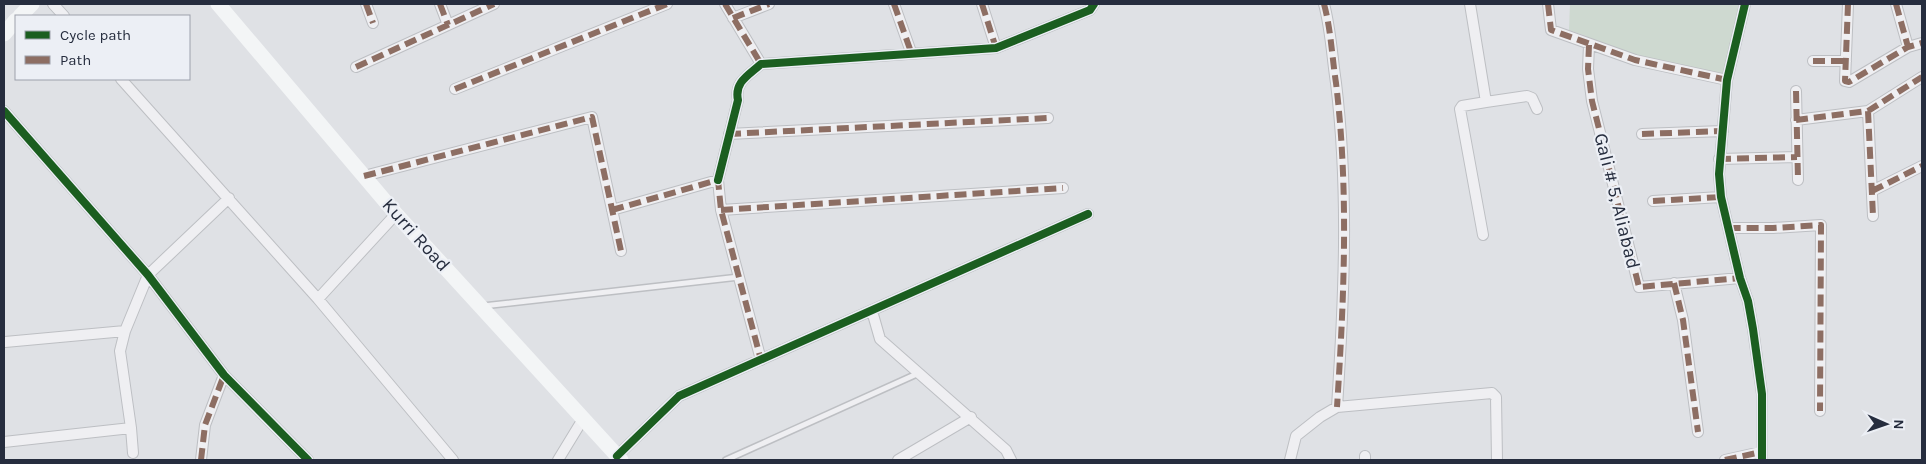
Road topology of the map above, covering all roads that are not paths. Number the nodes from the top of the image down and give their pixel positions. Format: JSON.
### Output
{"nodes":[{"id":1,"x":32,"y":4,"type":"edge"},
{"id":2,"x":53,"y":4,"type":"edge"},
{"id":3,"x":218,"y":4,"type":"edge"},
{"id":4,"x":366,"y":4,"type":"edge"},
{"id":5,"x":440,"y":4,"type":"edge"},
{"id":6,"x":494,"y":4,"type":"edge"},
{"id":7,"x":668,"y":4,"type":"edge"},
{"id":8,"x":725,"y":4,"type":"edge"},
{"id":9,"x":769,"y":4,"type":"edge"},
{"id":10,"x":894,"y":4,"type":"edge"},
{"id":11,"x":982,"y":4,"type":"edge"},
{"id":12,"x":1094,"y":4,"type":"edge"},
{"id":13,"x":1324,"y":4,"type":"edge"},
{"id":14,"x":1470,"y":4,"type":"edge"},
{"id":15,"x":1548,"y":4,"type":"edge"},
{"id":16,"x":1745,"y":4,"type":"edge"},
{"id":17,"x":1848,"y":4,"type":"edge"},
{"id":18,"x":1896,"y":4,"type":"edge"},
{"id":19,"x":21,"y":15,"type":"edge"},
{"id":20,"x":63,"y":15,"type":"edge"},
{"id":21,"x":733,"y":18,"type":"junction"},
{"id":22,"x":15,"y":21,"type":"edge"},
{"id":23,"x":373,"y":23,"type":"dead end"},
{"id":24,"x":448,"y":25,"type":"junction"},
{"id":25,"x":4,"y":34,"type":"edge"},
{"id":26,"x":1922,"y":42,"type":"edge"},
{"id":27,"x":1590,"y":45,"type":"junction"},
{"id":28,"x":996,"y":48,"type":"junction"},
{"id":29,"x":1908,"y":48,"type":"junction"},
{"id":30,"x":911,"y":52,"type":"junction"},
{"id":31,"x":1846,"y":60,"type":"junction"},
{"id":32,"x":1813,"y":61,"type":"dead end"},
{"id":33,"x":761,"y":64,"type":"junction"},
{"id":34,"x":356,"y":67,"type":"dead end"},
{"id":35,"x":1922,"y":78,"type":"edge"},
{"id":36,"x":122,"y":80,"type":"edge"},
{"id":37,"x":1727,"y":80,"type":"junction"},
{"id":38,"x":455,"y":89,"type":"dead end"},
{"id":39,"x":1796,"y":91,"type":"dead end"},
{"id":40,"x":1486,"y":102,"type":"junction"},
{"id":41,"x":1537,"y":109,"type":"dead end"},
{"id":42,"x":4,"y":111,"type":"edge"},
{"id":43,"x":1868,"y":111,"type":"junction"},
{"id":44,"x":1048,"y":118,"type":"dead end"},
{"id":45,"x":1796,"y":120,"type":"junction"},
{"id":46,"x":1723,"y":132,"type":"junction"},
{"id":47,"x":729,"y":134,"type":"junction"},
{"id":48,"x":1642,"y":134,"type":"dead end"},
{"id":49,"x":1797,"y":157,"type":"junction"},
{"id":50,"x":1719,"y":159,"type":"junction"},
{"id":51,"x":1922,"y":166,"type":"edge"},
{"id":52,"x":364,"y":176,"type":"junction"},
{"id":53,"x":718,"y":180,"type":"junction"},
{"id":54,"x":1798,"y":180,"type":"dead end"},
{"id":55,"x":1063,"y":188,"type":"dead end"},
{"id":56,"x":1872,"y":190,"type":"junction"},
{"id":57,"x":1721,"y":197,"type":"junction"},
{"id":58,"x":229,"y":198,"type":"junction"},
{"id":59,"x":1653,"y":201,"type":"dead end"},
{"id":60,"x":612,"y":210,"type":"junction"},
{"id":61,"x":721,"y":210,"type":"junction"},
{"id":62,"x":396,"y":214,"type":"junction"},
{"id":63,"x":1088,"y":214,"type":"dead end"},
{"id":64,"x":1873,"y":216,"type":"dead end"},
{"id":65,"x":1729,"y":230,"type":"junction"},
{"id":66,"x":1482,"y":235,"type":"dead end"},
{"id":67,"x":621,"y":251,"type":"dead end"},
{"id":68,"x":148,"y":275,"type":"junction"},
{"id":69,"x":739,"y":277,"type":"junction"},
{"id":70,"x":1740,"y":278,"type":"junction"},
{"id":71,"x":1674,"y":283,"type":"junction"},
{"id":72,"x":318,"y":299,"type":"junction"},
{"id":73,"x":480,"y":306,"type":"junction"},
{"id":74,"x":872,"y":311,"type":"junction"},
{"id":75,"x":125,"y":331,"type":"junction"},
{"id":76,"x":5,"y":342,"type":"edge"},
{"id":77,"x":761,"y":360,"type":"junction"},
{"id":78,"x":919,"y":372,"type":"junction"},
{"id":79,"x":224,"y":375,"type":"junction"},
{"id":80,"x":1336,"y":407,"type":"junction"},
{"id":81,"x":1820,"y":411,"type":"dead end"},
{"id":82,"x":971,"y":418,"type":"junction"},
{"id":83,"x":583,"y":419,"type":"junction"},
{"id":84,"x":130,"y":428,"type":"junction"},
{"id":85,"x":1698,"y":432,"type":"dead end"},
{"id":86,"x":4,"y":442,"type":"edge"},
{"id":87,"x":133,"y":453,"type":"dead end"},
{"id":88,"x":1762,"y":456,"type":"edge"},
{"id":89,"x":912,"y":457,"type":"edge"},
{"id":90,"x":619,"y":458,"type":"edge"},
{"id":91,"x":201,"y":460,"type":"edge"},
{"id":92,"x":308,"y":460,"type":"edge"},
{"id":93,"x":453,"y":460,"type":"edge"},
{"id":94,"x":558,"y":460,"type":"edge"},
{"id":95,"x":726,"y":460,"type":"edge"},
{"id":96,"x":898,"y":460,"type":"edge"},
{"id":97,"x":1010,"y":460,"type":"edge"},
{"id":98,"x":1290,"y":460,"type":"edge"},
{"id":99,"x":1497,"y":460,"type":"edge"},
{"id":100,"x":1725,"y":460,"type":"edge"}],
"edges":[{"from":1,"to":19,"type":"main road"},
{"from":2,"to":20,"type":"street"},
{"from":3,"to":52,"type":"main road","name":"Kurri Road"},
{"from":4,"to":23,"type":"street"},
{"from":5,"to":24,"type":"street"},
{"from":6,"to":24,"type":"street"},
{"from":7,"to":38,"type":"street"},
{"from":8,"to":21,"type":"street"},
{"from":9,"to":21,"type":"street"},
{"from":10,"to":30,"type":"street"},
{"from":11,"to":28,"type":"street"},
{"from":12,"to":28,"type":"street"},
{"from":13,"to":80,"type":"street"},
{"from":14,"to":40,"type":"street"},
{"from":15,"to":27,"type":"street"},
{"from":16,"to":37,"type":"street"},
{"from":17,"to":31,"type":"street"},
{"from":18,"to":29,"type":"street"},
{"from":21,"to":33,"type":"street"},
{"from":22,"to":25,"type":"main road"},
{"from":24,"to":34,"type":"street"},
{"from":26,"to":29,"type":"street"},
{"from":27,"to":37,"type":"street"},
{"from":27,"to":71,"type":"street","name":"Gali # 5, Aliabad"},
{"from":28,"to":30,"type":"street"},
{"from":29,"to":31,"type":"street"},
{"from":30,"to":33,"type":"street"},
{"from":31,"to":32,"type":"street"},
{"from":33,"to":47,"type":"street"},
{"from":35,"to":43,"type":"street"},
{"from":36,"to":58,"type":"street"},
{"from":37,"to":46,"type":"street"},
{"from":39,"to":45,"type":"street"},
{"from":40,"to":41,"type":"street"},
{"from":40,"to":66,"type":"street"},
{"from":42,"to":68,"type":"street"},
{"from":43,"to":45,"type":"street"},
{"from":43,"to":56,"type":"street"},
{"from":44,"to":47,"type":"street"},
{"from":45,"to":49,"type":"street"},
{"from":46,"to":48,"type":"street"},
{"from":46,"to":50,"type":"street"},
{"from":47,"to":53,"type":"street"},
{"from":49,"to":50,"type":"street"},
{"from":49,"to":54,"type":"street"},
{"from":50,"to":57,"type":"street"},
{"from":51,"to":56,"type":"street"},
{"from":52,"to":60,"type":"street"},
{"from":52,"to":62,"type":"main road","name":"Kurri Road"},
{"from":53,"to":60,"type":"street"},
{"from":53,"to":61,"type":"street"},
{"from":55,"to":61,"type":"street"},
{"from":56,"to":64,"type":"street"},
{"from":57,"to":59,"type":"street"},
{"from":57,"to":65,"type":"street"},
{"from":58,"to":68,"type":"street"},
{"from":58,"to":72,"type":"street"},
{"from":60,"to":67,"type":"street"},
{"from":61,"to":69,"type":"street"},
{"from":62,"to":72,"type":"street"},
{"from":62,"to":73,"type":"main road","name":"Kurri Road"},
{"from":63,"to":74,"type":"street"},
{"from":65,"to":70,"type":"street"},
{"from":65,"to":81,"type":"street"},
{"from":68,"to":75,"type":"street"},
{"from":68,"to":79,"type":"street"},
{"from":69,"to":73,"type":"lane"},
{"from":69,"to":77,"type":"street"},
{"from":70,"to":71,"type":"street","name":"Gali # 5, Aliabad"},
{"from":70,"to":88,"type":"street"},
{"from":71,"to":85,"type":"street"},
{"from":72,"to":93,"type":"street"},
{"from":73,"to":83,"type":"main road","name":"Kurri Road"},
{"from":74,"to":77,"type":"street"},
{"from":74,"to":78,"type":"street"},
{"from":75,"to":76,"type":"street"},
{"from":75,"to":84,"type":"street"},
{"from":77,"to":90,"type":"street"},
{"from":78,"to":82,"type":"street"},
{"from":78,"to":95,"type":"lane"},
{"from":79,"to":91,"type":"street"},
{"from":79,"to":92,"type":"street"},
{"from":80,"to":98,"type":"street"},
{"from":80,"to":99,"type":"street"},
{"from":82,"to":89,"type":"street"},
{"from":82,"to":97,"type":"street"},
{"from":83,"to":90,"type":"main road","name":"Kurri Road"},
{"from":83,"to":94,"type":"street"},
{"from":84,"to":86,"type":"street"},
{"from":84,"to":87,"type":"street"},
{"from":88,"to":100,"type":"street"},
{"from":89,"to":96,"type":"street"}]}
